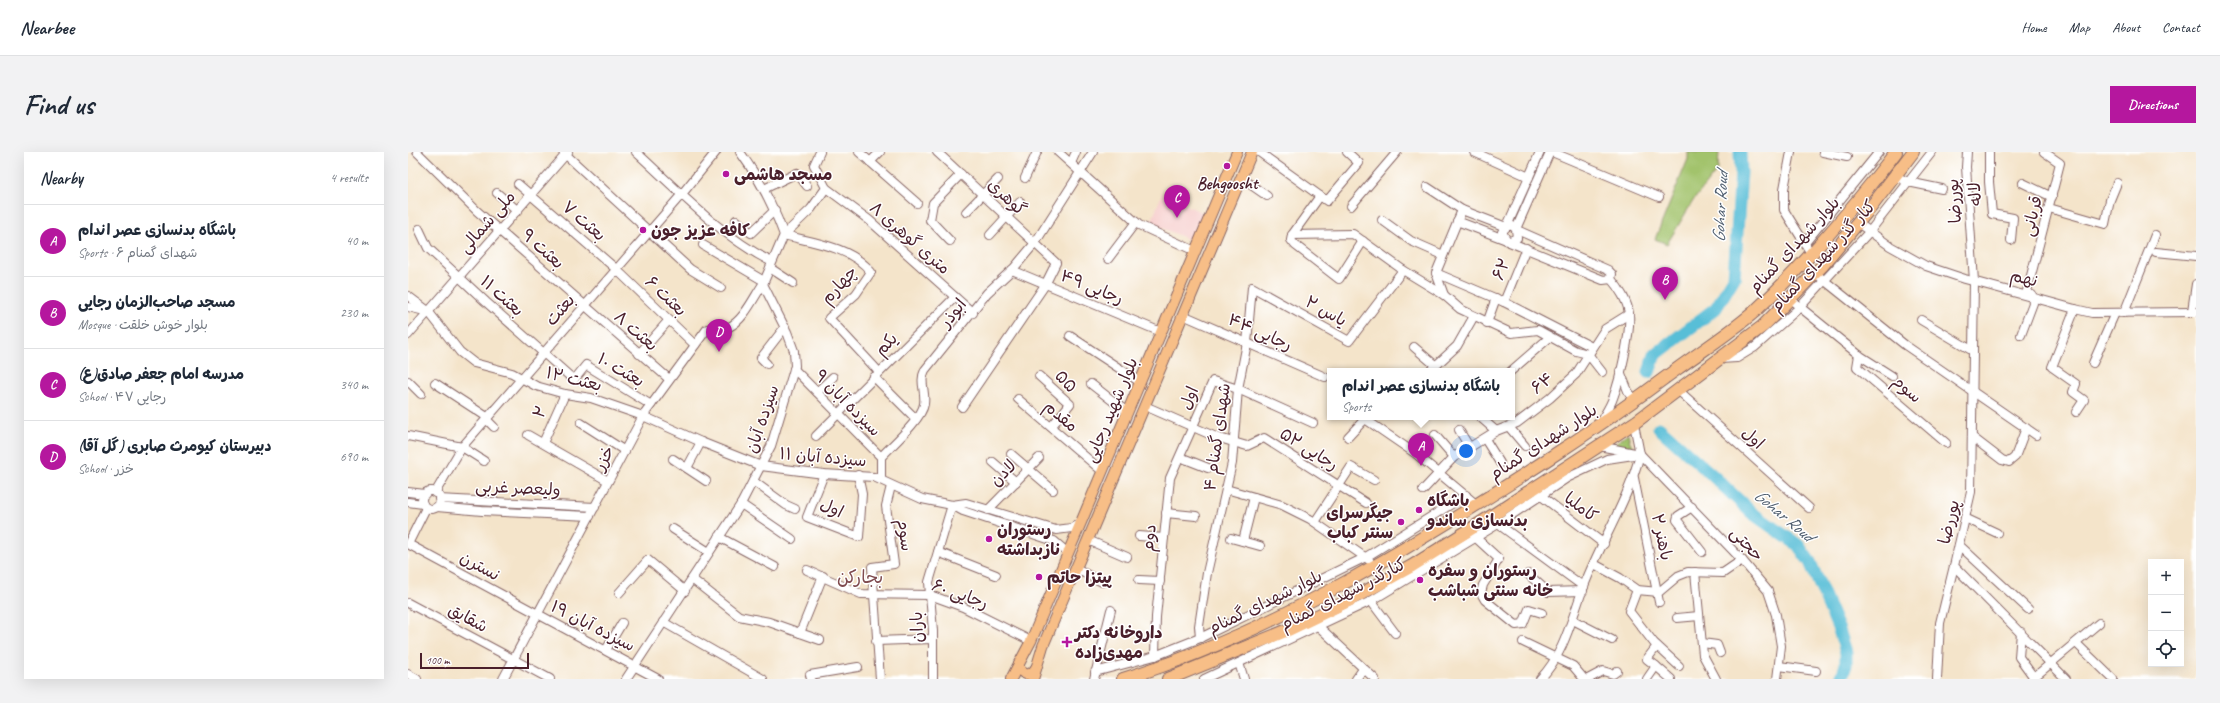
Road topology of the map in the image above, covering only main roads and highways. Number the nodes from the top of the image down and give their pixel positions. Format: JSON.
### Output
{"nodes":[{"id":1,"x":1237,"y":152,"type":"edge"},
{"id":2,"x":1252,"y":152,"type":"edge"},
{"id":3,"x":1896,"y":152,"type":"edge"},
{"id":4,"x":1913,"y":152,"type":"edge"},
{"id":5,"x":1808,"y":259,"type":"junction"},
{"id":6,"x":1815,"y":273,"type":"junction"},
{"id":7,"x":1019,"y":663,"type":"junction"},
{"id":8,"x":1036,"y":668,"type":"junction"},
{"id":9,"x":1011,"y":679,"type":"edge"},
{"id":10,"x":1033,"y":679,"type":"edge"},
{"id":11,"x":1123,"y":679,"type":"edge"},
{"id":12,"x":1168,"y":679,"type":"edge"}],
"edges":[{"from":1,"to":7,"type":"main road","name":"بلوار شهید رجایی"},
{"from":2,"to":8,"type":"main road","name":"بلوار شهید رجایی"},
{"from":3,"to":5,"type":"highway","name":"بلوار شهدای گمنام"},
{"from":4,"to":6,"type":"highway","name":"بلوار شهدای گمنام"},
{"from":5,"to":6,"type":"highway"},
{"from":5,"to":11,"type":"highway","name":"بلوار شهدای گمنام"},
{"from":6,"to":12,"type":"highway","name":"بلوار شهدای گمنام"},
{"from":7,"to":8,"type":"main road"},
{"from":7,"to":9,"type":"main road","name":"بلوار شهید رجایی"},
{"from":8,"to":10,"type":"main road","name":"بلوار شهید رجایی"}]}
